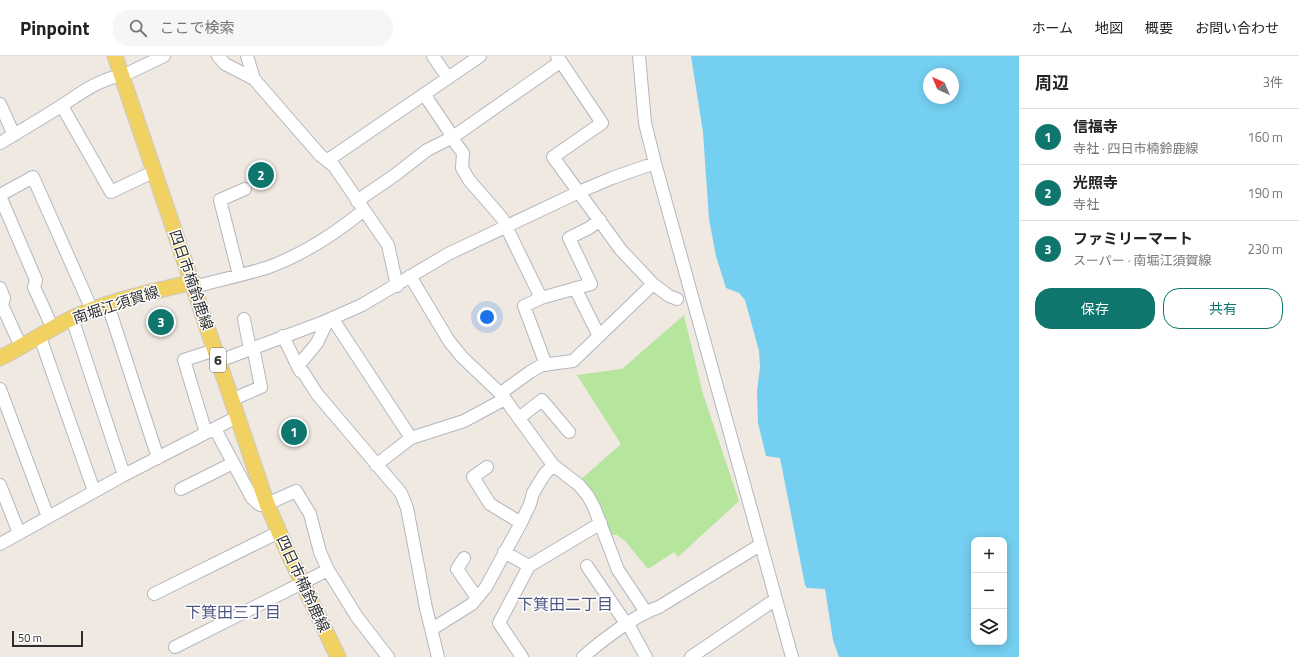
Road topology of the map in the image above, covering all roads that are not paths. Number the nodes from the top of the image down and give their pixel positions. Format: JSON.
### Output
{"nodes":[{"id":1,"x":115,"y":56,"type":"edge"},
{"id":2,"x":164,"y":56,"type":"edge"},
{"id":3,"x":218,"y":56,"type":"edge"},
{"id":4,"x":247,"y":56,"type":"edge"},
{"id":5,"x":433,"y":56,"type":"edge"},
{"id":6,"x":480,"y":56,"type":"edge"},
{"id":7,"x":639,"y":56,"type":"edge"},
{"id":8,"x":558,"y":59,"type":"edge"},
{"id":9,"x":122,"y":75,"type":"junction"},
{"id":10,"x":448,"y":78,"type":"junction"},
{"id":11,"x":254,"y":79,"type":"junction"},
{"id":12,"x":424,"y":94,"type":"junction"},
{"id":13,"x":0,"y":104,"type":"edge"},
{"id":14,"x":62,"y":106,"type":"junction"},
{"id":15,"x":14,"y":135,"type":"junction"},
{"id":16,"x":452,"y":137,"type":"junction"},
{"id":17,"x":0,"y":143,"type":"edge"},
{"id":18,"x":328,"y":160,"type":"junction"},
{"id":19,"x":655,"y":163,"type":"junction"},
{"id":20,"x":155,"y":171,"type":"junction"},
{"id":21,"x":246,"y":189,"type":"dead end"},
{"id":22,"x":579,"y":192,"type":"junction"},
{"id":23,"x":0,"y":195,"type":"edge"},
{"id":24,"x":361,"y":205,"type":"junction"},
{"id":25,"x":600,"y":220,"type":"junction"},
{"id":26,"x":506,"y":227,"type":"junction"},
{"id":27,"x":239,"y":275,"type":"junction"},
{"id":28,"x":410,"y":276,"type":"junction"},
{"id":29,"x":193,"y":284,"type":"junction"},
{"id":30,"x":653,"y":284,"type":"junction"},
{"id":31,"x":397,"y":286,"type":"junction"},
{"id":32,"x":0,"y":288,"type":"edge"},
{"id":33,"x":574,"y":288,"type":"junction"},
{"id":34,"x":540,"y":298,"type":"junction"},
{"id":35,"x":677,"y":299,"type":"dead end"},
{"id":36,"x":108,"y":304,"type":"junction"},
{"id":37,"x":92,"y":310,"type":"junction"},
{"id":38,"x":72,"y":318,"type":"junction"},
{"id":39,"x":244,"y":319,"type":"dead end"},
{"id":40,"x":330,"y":319,"type":"junction"},
{"id":41,"x":53,"y":329,"type":"junction"},
{"id":42,"x":283,"y":336,"type":"junction"},
{"id":43,"x":599,"y":336,"type":"junction"},
{"id":44,"x":40,"y":337,"type":"junction"},
{"id":45,"x":22,"y":347,"type":"junction"},
{"id":46,"x":252,"y":348,"type":"junction"},
{"id":47,"x":217,"y":356,"type":"junction"},
{"id":48,"x":0,"y":358,"type":"edge"},
{"id":49,"x":546,"y":365,"type":"junction"},
{"id":50,"x":298,"y":366,"type":"junction"},
{"id":51,"x":0,"y":389,"type":"edge"},
{"id":52,"x":502,"y":395,"type":"junction"},
{"id":53,"x":231,"y":400,"type":"junction"},
{"id":54,"x":237,"y":417,"type":"junction"},
{"id":55,"x":519,"y":418,"type":"junction"},
{"id":56,"x":210,"y":431,"type":"junction"},
{"id":57,"x":569,"y":432,"type":"dead end"},
{"id":58,"x":410,"y":438,"type":"junction"},
{"id":59,"x":158,"y":458,"type":"junction"},
{"id":60,"x":233,"y":463,"type":"junction"},
{"id":61,"x":376,"y":465,"type":"junction"},
{"id":62,"x":553,"y":465,"type":"junction"},
{"id":63,"x":487,"y":467,"type":"dead end"},
{"id":64,"x":124,"y":475,"type":"junction"},
{"id":65,"x":0,"y":485,"type":"edge"},
{"id":66,"x":181,"y":489,"type":"dead end"},
{"id":67,"x":94,"y":491,"type":"junction"},
{"id":68,"x":267,"y":504,"type":"junction"},
{"id":69,"x":48,"y":517,"type":"junction"},
{"id":70,"x":521,"y":523,"type":"junction"},
{"id":71,"x":601,"y":524,"type":"junction"},
{"id":72,"x":279,"y":532,"type":"junction"},
{"id":73,"x":19,"y":533,"type":"junction"},
{"id":74,"x":0,"y":544,"type":"edge"},
{"id":75,"x":760,"y":545,"type":"junction"},
{"id":76,"x":504,"y":552,"type":"junction"},
{"id":77,"x":464,"y":558,"type":"dead end"},
{"id":78,"x":529,"y":566,"type":"junction"},
{"id":79,"x":587,"y":566,"type":"dead end"},
{"id":80,"x":328,"y":570,"type":"junction"},
{"id":81,"x":302,"y":582,"type":"junction"},
{"id":82,"x":154,"y":594,"type":"dead end"},
{"id":83,"x":477,"y":598,"type":"junction"},
{"id":84,"x":776,"y":599,"type":"junction"},
{"id":85,"x":646,"y":612,"type":"junction"},
{"id":86,"x":628,"y":624,"type":"junction"},
{"id":87,"x":432,"y":629,"type":"junction"},
{"id":88,"x":175,"y":647,"type":"dead end"},
{"id":89,"x":338,"y":657,"type":"edge"},
{"id":90,"x":388,"y":657,"type":"edge"},
{"id":91,"x":438,"y":657,"type":"edge"},
{"id":92,"x":522,"y":657,"type":"edge"},
{"id":93,"x":583,"y":657,"type":"edge"},
{"id":94,"x":646,"y":657,"type":"edge"},
{"id":95,"x":692,"y":657,"type":"edge"},
{"id":96,"x":792,"y":657,"type":"edge"}],
"edges":[{"from":1,"to":9,"type":"main road","name":"四日市楠鈴鹿線","number":"6"},
{"from":2,"to":9,"type":"street"},
{"from":3,"to":11,"type":"street"},
{"from":4,"to":11,"type":"street"},
{"from":5,"to":10,"type":"street"},
{"from":6,"to":10,"type":"street"},
{"from":7,"to":19,"type":"street"},
{"from":8,"to":16,"type":"street"},
{"from":8,"to":22,"type":"street"},
{"from":9,"to":14,"type":"street"},
{"from":9,"to":20,"type":"main road","name":"四日市楠鈴鹿線","number":"6"},
{"from":10,"to":12,"type":"street"},
{"from":11,"to":18,"type":"street"},
{"from":12,"to":16,"type":"street"},
{"from":12,"to":18,"type":"street"},
{"from":13,"to":15,"type":"street"},
{"from":14,"to":15,"type":"street"},
{"from":14,"to":20,"type":"street"},
{"from":15,"to":17,"type":"street"},
{"from":16,"to":24,"type":"street"},
{"from":16,"to":26,"type":"street"},
{"from":18,"to":24,"type":"street"},
{"from":19,"to":22,"type":"street"},
{"from":19,"to":75,"type":"street"},
{"from":20,"to":29,"type":"main road","name":"四日市楠鈴鹿線","number":"6"},
{"from":21,"to":27,"type":"street"},
{"from":22,"to":25,"type":"street"},
{"from":22,"to":26,"type":"street"},
{"from":23,"to":37,"type":"street"},
{"from":23,"to":41,"type":"street"},
{"from":24,"to":27,"type":"street"},
{"from":24,"to":31,"type":"street"},
{"from":25,"to":30,"type":"street"},
{"from":25,"to":33,"type":"street"},
{"from":26,"to":28,"type":"street"},
{"from":26,"to":34,"type":"street"},
{"from":27,"to":29,"type":"street"},
{"from":28,"to":31,"type":"street"},
{"from":28,"to":52,"type":"street"},
{"from":29,"to":36,"type":"main road","name":"南堀江須賀線"},
{"from":29,"to":47,"type":"main road","name":"四日市楠鈴鹿線","number":"6"},
{"from":30,"to":35,"type":"street"},
{"from":30,"to":43,"type":"street"},
{"from":31,"to":40,"type":"street"},
{"from":32,"to":45,"type":"street"},
{"from":33,"to":34,"type":"street"},
{"from":33,"to":43,"type":"street"},
{"from":34,"to":49,"type":"street"},
{"from":36,"to":37,"type":"main road","name":"南堀江須賀線"},
{"from":36,"to":59,"type":"street"},
{"from":37,"to":38,"type":"main road","name":"南堀江須賀線"},
{"from":38,"to":41,"type":"main road","name":"南堀江須賀線"},
{"from":38,"to":64,"type":"street"},
{"from":39,"to":46,"type":"street"},
{"from":40,"to":42,"type":"street"},
{"from":40,"to":50,"type":"street"},
{"from":40,"to":58,"type":"street"},
{"from":41,"to":44,"type":"main road","name":"南堀江須賀線"},
{"from":42,"to":46,"type":"street"},
{"from":42,"to":50,"type":"street"},
{"from":43,"to":49,"type":"street"},
{"from":44,"to":45,"type":"main road","name":"南堀江須賀線"},
{"from":44,"to":67,"type":"street"},
{"from":45,"to":48,"type":"main road","name":"南堀江須賀線"},
{"from":46,"to":47,"type":"street"},
{"from":46,"to":53,"type":"street"},
{"from":47,"to":53,"type":"main road","name":"四日市楠鈴鹿線","number":"6"},
{"from":47,"to":56,"type":"street"},
{"from":49,"to":52,"type":"street"},
{"from":50,"to":61,"type":"street"},
{"from":51,"to":69,"type":"street"},
{"from":52,"to":55,"type":"street"},
{"from":52,"to":58,"type":"street"},
{"from":53,"to":54,"type":"main road","name":"四日市楠鈴鹿線","number":"6"},
{"from":54,"to":56,"type":"street"},
{"from":54,"to":68,"type":"main road","name":"四日市楠鈴鹿線","number":"6"},
{"from":55,"to":57,"type":"street"},
{"from":55,"to":62,"type":"street"},
{"from":56,"to":59,"type":"street"},
{"from":56,"to":60,"type":"street"},
{"from":58,"to":61,"type":"street"},
{"from":59,"to":64,"type":"street"},
{"from":60,"to":66,"type":"street"},
{"from":60,"to":68,"type":"street"},
{"from":61,"to":87,"type":"street"},
{"from":62,"to":70,"type":"street"},
{"from":62,"to":71,"type":"street"},
{"from":63,"to":70,"type":"street"},
{"from":64,"to":67,"type":"street"},
{"from":65,"to":73,"type":"street"},
{"from":67,"to":69,"type":"street"},
{"from":68,"to":72,"type":"main road","name":"四日市楠鈴鹿線","number":"6"},
{"from":68,"to":80,"type":"street"},
{"from":69,"to":73,"type":"street"},
{"from":70,"to":76,"type":"street"},
{"from":71,"to":78,"type":"street"},
{"from":71,"to":85,"type":"street"},
{"from":72,"to":81,"type":"main road","name":"四日市楠鈴鹿線","number":"6"},
{"from":72,"to":82,"type":"street"},
{"from":73,"to":74,"type":"street"},
{"from":75,"to":84,"type":"street"},
{"from":75,"to":85,"type":"street"},
{"from":76,"to":78,"type":"street"},
{"from":76,"to":83,"type":"street"},
{"from":77,"to":83,"type":"street"},
{"from":78,"to":92,"type":"street"},
{"from":79,"to":86,"type":"street"},
{"from":80,"to":81,"type":"street"},
{"from":80,"to":90,"type":"street"},
{"from":81,"to":88,"type":"street"},
{"from":81,"to":89,"type":"main road","name":"四日市楠鈴鹿線","number":"6"},
{"from":83,"to":87,"type":"street"},
{"from":84,"to":95,"type":"street"},
{"from":84,"to":96,"type":"street"},
{"from":85,"to":86,"type":"street"},
{"from":86,"to":93,"type":"street"},
{"from":86,"to":94,"type":"street"},
{"from":87,"to":91,"type":"street"}]}
